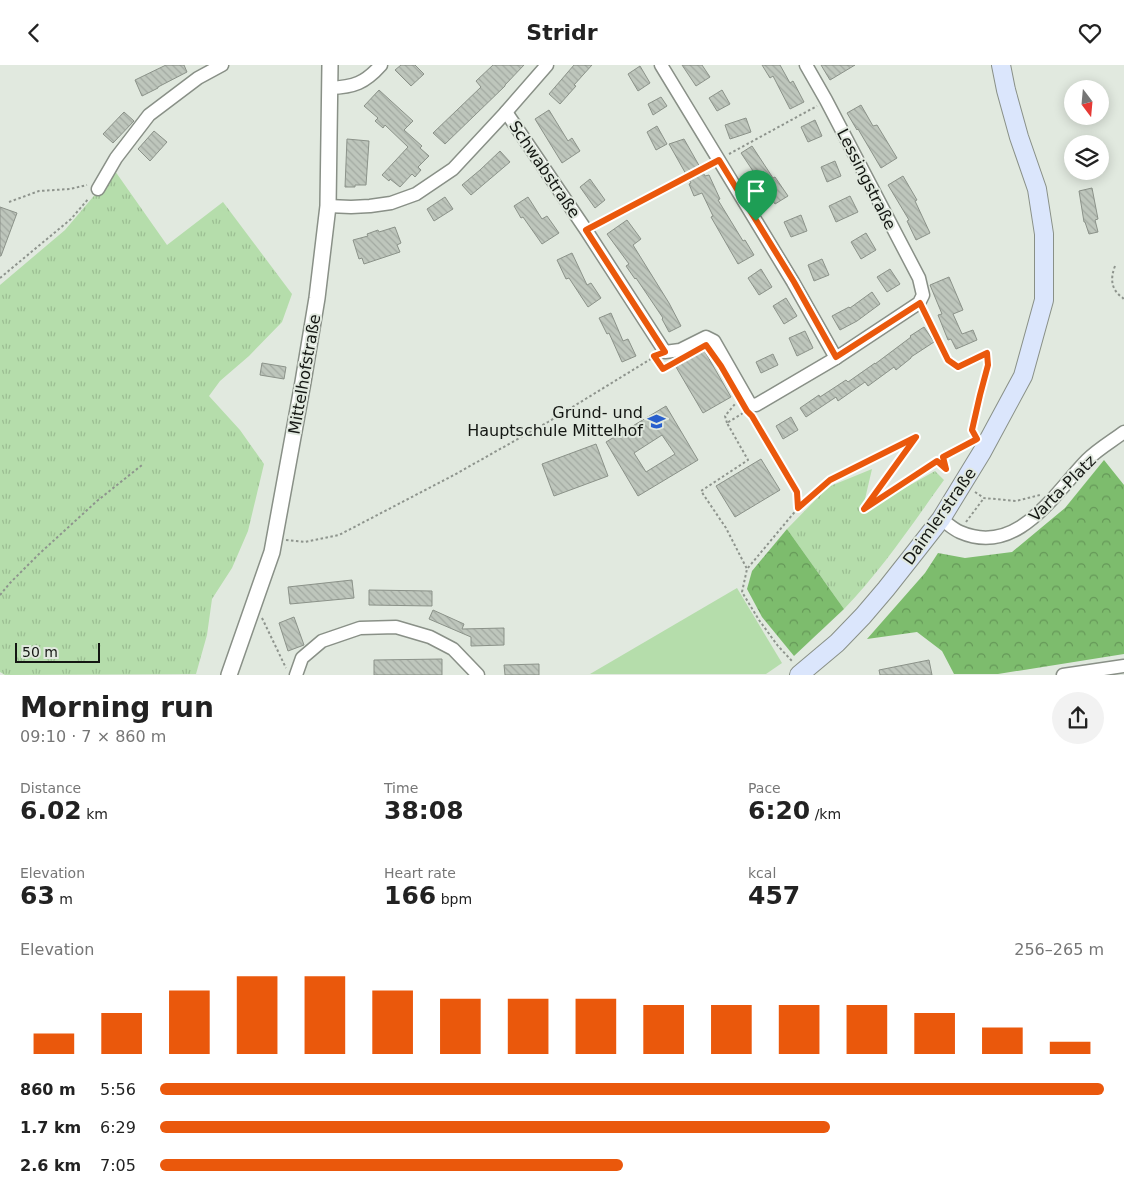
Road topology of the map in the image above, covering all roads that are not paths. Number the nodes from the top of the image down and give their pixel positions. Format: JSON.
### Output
{"nodes":[{"id":1,"x":222,"y":65,"type":"edge"},
{"id":2,"x":330,"y":65,"type":"edge"},
{"id":3,"x":381,"y":65,"type":"edge"},
{"id":4,"x":548,"y":65,"type":"edge"},
{"id":5,"x":661,"y":65,"type":"edge"},
{"id":6,"x":806,"y":65,"type":"edge"},
{"id":7,"x":1001,"y":65,"type":"edge"},
{"id":8,"x":330,"y":88,"type":"junction"},
{"id":9,"x":506,"y":112,"type":"junction"},
{"id":10,"x":100,"y":185,"type":"road end"},
{"id":11,"x":328,"y":206,"type":"junction"},
{"id":12,"x":836,"y":357,"type":"junction"},
{"id":13,"x":1124,"y":431,"type":"edge"},
{"id":14,"x":941,"y":519,"type":"junction"},
{"id":15,"x":1124,"y":665,"type":"edge"},
{"id":16,"x":800,"y":674,"type":"edge"},
{"id":17,"x":229,"y":675,"type":"edge"},
{"id":18,"x":296,"y":675,"type":"edge"},
{"id":19,"x":478,"y":675,"type":"edge"},
{"id":20,"x":1063,"y":675,"type":"edge"}],
"edges":[{"from":1,"to":10,"type":"street"},
{"from":2,"to":8,"type":"street","name":"Mittelhofstraße"},
{"from":3,"to":8,"type":"street"},
{"from":4,"to":9,"type":"street"},
{"from":5,"to":12,"type":"street"},
{"from":6,"to":12,"type":"street","name":"Lessingstraße"},
{"from":7,"to":14,"type":"main road","name":"Daimlerstraße"},
{"from":8,"to":11,"type":"street","name":"Mittelhofstraße"},
{"from":9,"to":11,"type":"street"},
{"from":9,"to":12,"type":"street","name":"Schwabstraße"},
{"from":11,"to":17,"type":"street","name":"Mittelhofstraße"},
{"from":13,"to":14,"type":"street","name":"Varta-Platz"},
{"from":14,"to":16,"type":"main road","name":"Daimlerstraße"},
{"from":15,"to":20,"type":"street"},
{"from":18,"to":19,"type":"street"}]}
